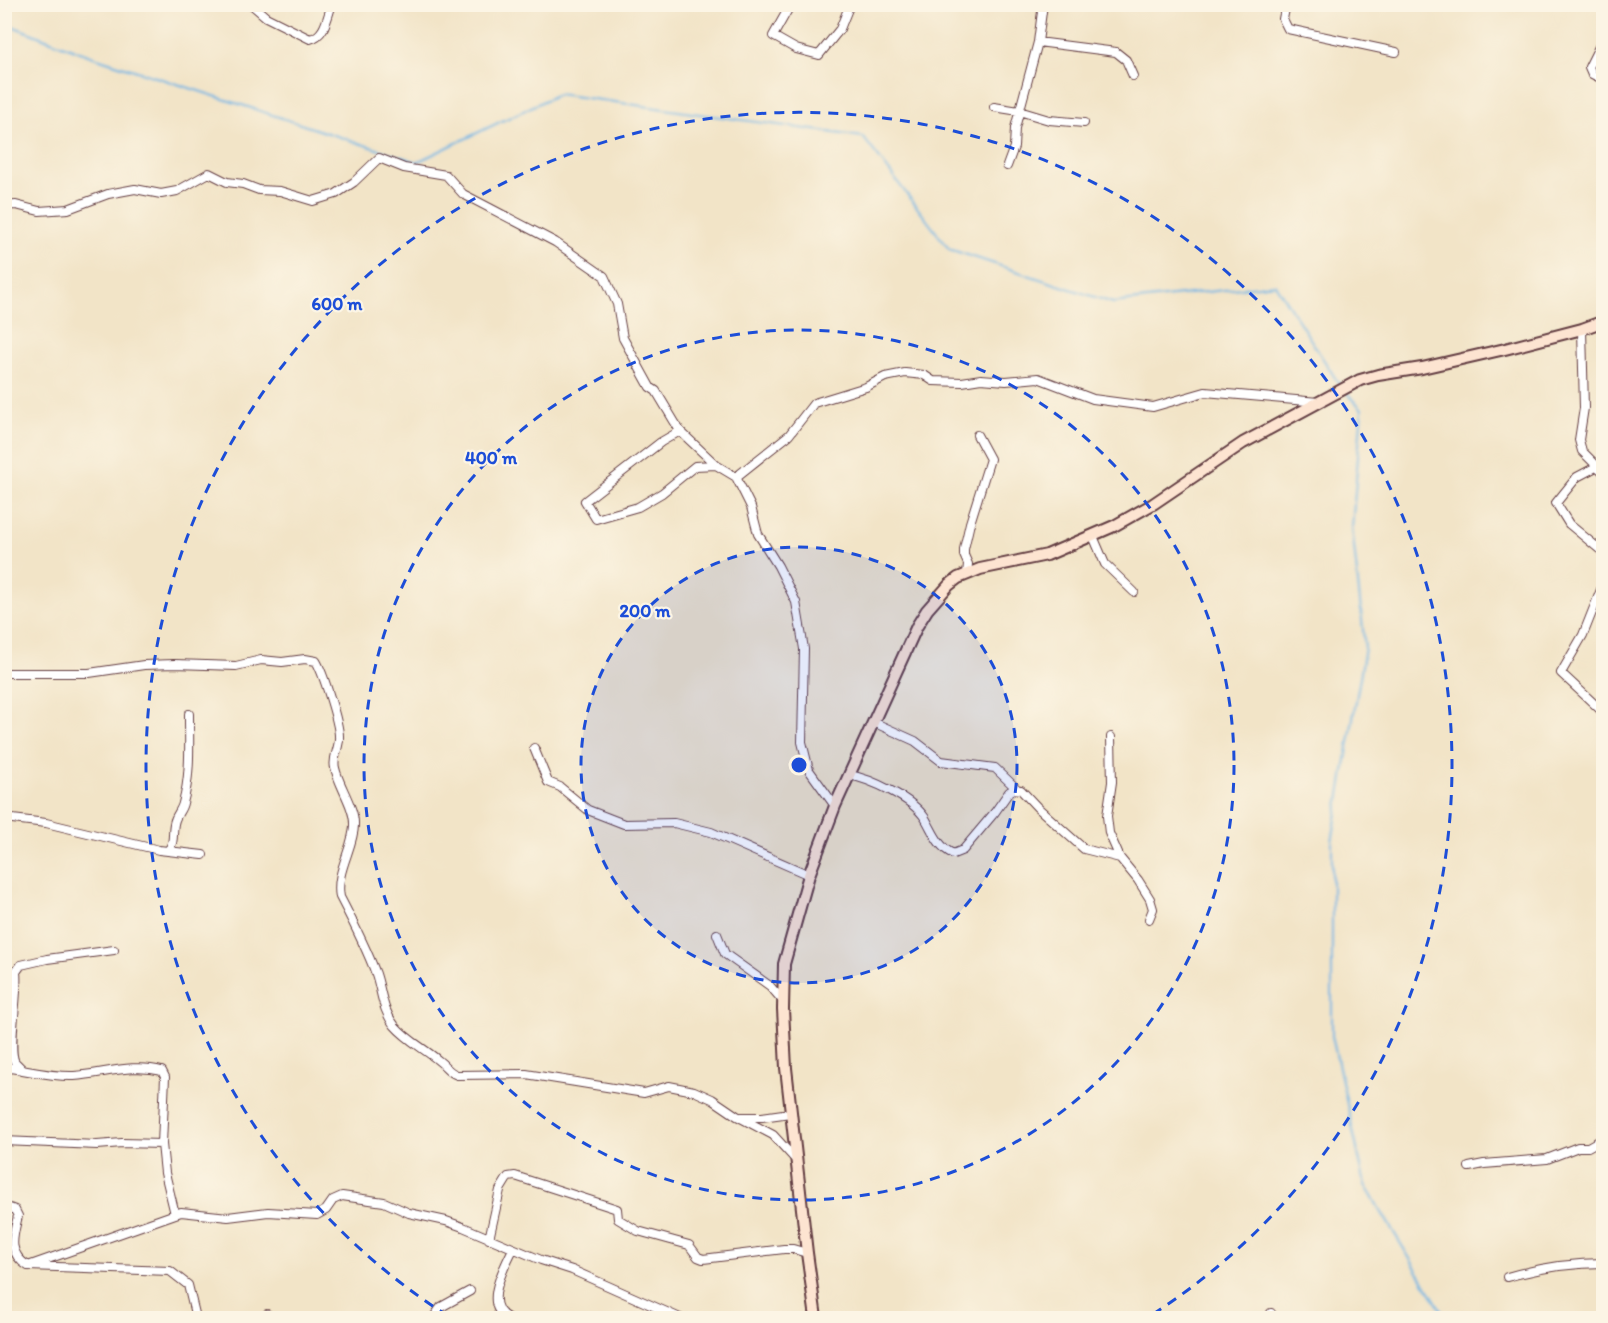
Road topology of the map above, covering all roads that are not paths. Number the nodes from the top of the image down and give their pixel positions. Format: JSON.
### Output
{"nodes":[{"id":1,"x":251,"y":4,"type":"edge"},
{"id":2,"x":332,"y":4,"type":"edge"},
{"id":3,"x":791,"y":4,"type":"edge"},
{"id":4,"x":850,"y":4,"type":"edge"},
{"id":5,"x":1043,"y":4,"type":"edge"},
{"id":6,"x":1286,"y":4,"type":"edge"},
{"id":7,"x":1604,"y":37,"type":"edge"},
{"id":8,"x":1038,"y":42,"type":"junction"},
{"id":9,"x":1396,"y":52,"type":"dead end"},
{"id":10,"x":1133,"y":76,"type":"dead end"},
{"id":11,"x":1604,"y":80,"type":"edge"},
{"id":12,"x":994,"y":107,"type":"dead end"},
{"id":13,"x":1019,"y":111,"type":"junction"},
{"id":14,"x":1084,"y":123,"type":"dead end"},
{"id":15,"x":1007,"y":166,"type":"dead end"},
{"id":16,"x":4,"y":206,"type":"edge"},
{"id":17,"x":1604,"y":321,"type":"edge"},
{"id":18,"x":1582,"y":329,"type":"junction"},
{"id":19,"x":1318,"y":402,"type":"junction"},
{"id":20,"x":680,"y":431,"type":"junction"},
{"id":21,"x":977,"y":435,"type":"dead end"},
{"id":22,"x":716,"y":465,"type":"junction"},
{"id":23,"x":1596,"y":467,"type":"junction"},
{"id":24,"x":1604,"y":473,"type":"edge"},
{"id":25,"x":736,"y":477,"type":"junction"},
{"id":26,"x":1093,"y":536,"type":"junction"},
{"id":27,"x":1604,"y":553,"type":"edge"},
{"id":28,"x":967,"y":574,"type":"junction"},
{"id":29,"x":1604,"y":582,"type":"edge"},
{"id":30,"x":1134,"y":592,"type":"dead end"},
{"id":31,"x":4,"y":673,"type":"edge"},
{"id":32,"x":1604,"y":713,"type":"edge"},
{"id":33,"x":189,"y":714,"type":"dead end"},
{"id":34,"x":873,"y":722,"type":"junction"},
{"id":35,"x":1111,"y":737,"type":"dead end"},
{"id":36,"x":534,"y":748,"type":"dead end"},
{"id":37,"x":849,"y":775,"type":"junction"},
{"id":38,"x":1019,"y":790,"type":"junction"},
{"id":39,"x":835,"y":806,"type":"junction"},
{"id":40,"x":4,"y":818,"type":"edge"},
{"id":41,"x":168,"y":850,"type":"junction"},
{"id":42,"x":203,"y":855,"type":"dead end"},
{"id":43,"x":1120,"y":858,"type":"junction"},
{"id":44,"x":809,"y":874,"type":"junction"},
{"id":45,"x":1149,"y":919,"type":"dead end"},
{"id":46,"x":717,"y":933,"type":"dead end"},
{"id":47,"x":114,"y":950,"type":"dead end"},
{"id":48,"x":4,"y":970,"type":"edge"},
{"id":49,"x":16,"y":972,"type":"junction"},
{"id":50,"x":783,"y":1001,"type":"junction"},
{"id":51,"x":4,"y":1067,"type":"edge"},
{"id":52,"x":23,"y":1070,"type":"junction"},
{"id":53,"x":790,"y":1113,"type":"junction"},
{"id":54,"x":737,"y":1116,"type":"junction"},
{"id":55,"x":1604,"y":1138,"type":"edge"},
{"id":56,"x":4,"y":1141,"type":"edge"},
{"id":57,"x":162,"y":1144,"type":"junction"},
{"id":58,"x":797,"y":1161,"type":"junction"},
{"id":59,"x":1469,"y":1167,"type":"dead end"},
{"id":60,"x":4,"y":1206,"type":"edge"},
{"id":61,"x":175,"y":1214,"type":"junction"},
{"id":62,"x":489,"y":1239,"type":"junction"},
{"id":63,"x":513,"y":1249,"type":"junction"},
{"id":64,"x":807,"y":1254,"type":"junction"},
{"id":65,"x":1604,"y":1263,"type":"edge"},
{"id":66,"x":28,"y":1266,"type":"junction"},
{"id":67,"x":1507,"y":1277,"type":"dead end"},
{"id":68,"x":470,"y":1291,"type":"dead end"},
{"id":69,"x":196,"y":1318,"type":"edge"},
{"id":70,"x":433,"y":1318,"type":"edge"},
{"id":71,"x":508,"y":1318,"type":"edge"},
{"id":72,"x":680,"y":1318,"type":"edge"},
{"id":73,"x":816,"y":1318,"type":"edge"}],
"edges":[{"from":1,"to":2,"type":"street"},
{"from":3,"to":4,"type":"street"},
{"from":5,"to":8,"type":"street"},
{"from":6,"to":9,"type":"street"},
{"from":7,"to":11,"type":"street"},
{"from":8,"to":10,"type":"street"},
{"from":8,"to":13,"type":"street"},
{"from":12,"to":13,"type":"street"},
{"from":13,"to":14,"type":"street"},
{"from":13,"to":15,"type":"street"},
{"from":16,"to":20,"type":"street"},
{"from":17,"to":18,"type":"street"},
{"from":18,"to":19,"type":"street"},
{"from":18,"to":23,"type":"street"},
{"from":19,"to":25,"type":"street"},
{"from":19,"to":26,"type":"street"},
{"from":20,"to":22,"type":"street"},
{"from":20,"to":22,"type":"street"},
{"from":21,"to":28,"type":"street"},
{"from":22,"to":25,"type":"street"},
{"from":23,"to":24,"type":"street"},
{"from":23,"to":27,"type":"street"},
{"from":25,"to":39,"type":"street"},
{"from":26,"to":28,"type":"street"},
{"from":26,"to":30,"type":"street"},
{"from":28,"to":34,"type":"street"},
{"from":29,"to":32,"type":"street"},
{"from":31,"to":54,"type":"street"},
{"from":33,"to":41,"type":"street"},
{"from":34,"to":37,"type":"street"},
{"from":34,"to":38,"type":"street"},
{"from":35,"to":43,"type":"street"},
{"from":36,"to":44,"type":"street"},
{"from":37,"to":38,"type":"street"},
{"from":37,"to":39,"type":"street"},
{"from":38,"to":43,"type":"street"},
{"from":39,"to":44,"type":"street"},
{"from":40,"to":41,"type":"street"},
{"from":41,"to":42,"type":"street"},
{"from":43,"to":45,"type":"street"},
{"from":44,"to":50,"type":"street"},
{"from":46,"to":50,"type":"street"},
{"from":47,"to":49,"type":"street"},
{"from":48,"to":49,"type":"street"},
{"from":49,"to":52,"type":"street"},
{"from":50,"to":53,"type":"street"},
{"from":51,"to":52,"type":"street"},
{"from":52,"to":57,"type":"street"},
{"from":53,"to":54,"type":"street"},
{"from":53,"to":58,"type":"street"},
{"from":54,"to":58,"type":"street"},
{"from":55,"to":59,"type":"street"},
{"from":56,"to":57,"type":"street"},
{"from":57,"to":61,"type":"street"},
{"from":58,"to":64,"type":"street"},
{"from":60,"to":66,"type":"street"},
{"from":61,"to":62,"type":"street"},
{"from":61,"to":66,"type":"street"},
{"from":62,"to":63,"type":"street"},
{"from":62,"to":64,"type":"street"},
{"from":63,"to":71,"type":"street"},
{"from":63,"to":72,"type":"street"},
{"from":64,"to":73,"type":"street"},
{"from":65,"to":67,"type":"street"},
{"from":66,"to":69,"type":"street"},
{"from":68,"to":70,"type":"street"}]}
